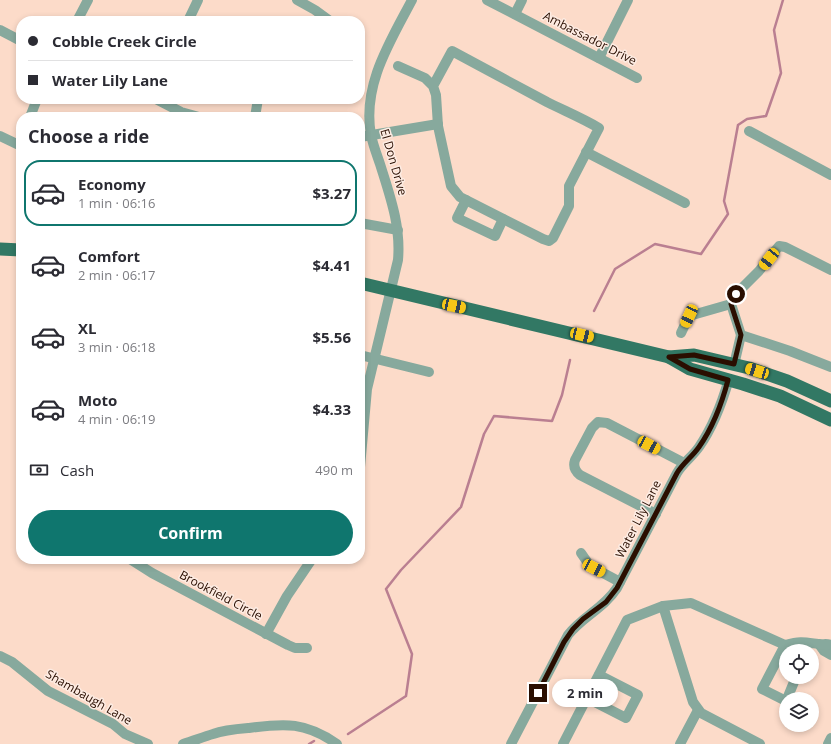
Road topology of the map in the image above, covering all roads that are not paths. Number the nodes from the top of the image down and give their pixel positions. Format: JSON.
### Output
{"nodes":[{"id":1,"x":88,"y":0,"type":"edge"},
{"id":2,"x":198,"y":0,"type":"edge"},
{"id":3,"x":296,"y":0,"type":"edge"},
{"id":4,"x":412,"y":0,"type":"edge"},
{"id":5,"x":487,"y":0,"type":"edge"},
{"id":6,"x":522,"y":0,"type":"edge"},
{"id":7,"x":628,"y":0,"type":"edge"},
{"id":8,"x":514,"y":14,"type":"junction"},
{"id":9,"x":80,"y":16,"type":"edge"},
{"id":10,"x":190,"y":16,"type":"edge"},
{"id":11,"x":324,"y":16,"type":"edge"},
{"id":12,"x":0,"y":30,"type":"edge"},
{"id":13,"x":16,"y":38,"type":"edge"},
{"id":14,"x":599,"y":58,"type":"junction"},
{"id":15,"x":398,"y":66,"type":"dead end"},
{"id":16,"x":637,"y":78,"type":"dead end"},
{"id":17,"x":433,"y":86,"type":"junction"},
{"id":18,"x":166,"y":104,"type":"edge"},
{"id":19,"x":181,"y":112,"type":"edge"},
{"id":20,"x":438,"y":124,"type":"junction"},
{"id":21,"x":749,"y":130,"type":"dead end"},
{"id":22,"x":371,"y":135,"type":"junction"},
{"id":23,"x":0,"y":136,"type":"edge"},
{"id":24,"x":365,"y":136,"type":"edge"},
{"id":25,"x":16,"y":144,"type":"edge"},
{"id":26,"x":586,"y":152,"type":"junction"},
{"id":27,"x":831,"y":174,"type":"edge"},
{"id":28,"x":466,"y":200,"type":"junction"},
{"id":29,"x":685,"y":202,"type":"dead end"},
{"id":30,"x":502,"y":219,"type":"junction"},
{"id":31,"x":365,"y":224,"type":"edge"},
{"id":32,"x":398,"y":230,"type":"junction"},
{"id":33,"x":0,"y":249,"type":"edge"},
{"id":34,"x":16,"y":250,"type":"edge"},
{"id":35,"x":831,"y":270,"type":"edge"},
{"id":36,"x":365,"y":284,"type":"edge"},
{"id":37,"x":390,"y":291,"type":"junction"},
{"id":38,"x":731,"y":304,"type":"junction"},
{"id":39,"x":681,"y":333,"type":"dead end"},
{"id":40,"x":741,"y":335,"type":"junction"},
{"id":41,"x":365,"y":356,"type":"edge"},
{"id":42,"x":669,"y":357,"type":"junction"},
{"id":43,"x":374,"y":359,"type":"junction"},
{"id":44,"x":734,"y":364,"type":"junction"},
{"id":45,"x":831,"y":367,"type":"edge"},
{"id":46,"x":429,"y":372,"type":"dead end"},
{"id":47,"x":728,"y":380,"type":"junction"},
{"id":48,"x":831,"y":401,"type":"edge"},
{"id":49,"x":365,"y":406,"type":"edge"},
{"id":50,"x":831,"y":420,"type":"edge"},
{"id":51,"x":684,"y":463,"type":"junction"},
{"id":52,"x":656,"y":514,"type":"junction"},
{"id":53,"x":581,"y":553,"type":"dead end"},
{"id":54,"x":138,"y":564,"type":"edge"},
{"id":55,"x":309,"y":564,"type":"edge"},
{"id":56,"x":620,"y":582,"type":"junction"},
{"id":57,"x":663,"y":606,"type":"junction"},
{"id":58,"x":266,"y":634,"type":"junction"},
{"id":59,"x":784,"y":644,"type":"edge"},
{"id":60,"x":790,"y":644,"type":"edge"},
{"id":61,"x":807,"y":644,"type":"edge"},
{"id":62,"x":819,"y":645,"type":"edge"},
{"id":63,"x":831,"y":645,"type":"edge"},
{"id":64,"x":307,"y":648,"type":"dead end"},
{"id":65,"x":819,"y":650,"type":"edge"},
{"id":66,"x":831,"y":655,"type":"edge"},
{"id":67,"x":0,"y":656,"type":"edge"},
{"id":68,"x":779,"y":658,"type":"edge"},
{"id":69,"x":599,"y":675,"type":"junction"},
{"id":70,"x":779,"y":697,"type":"edge"},
{"id":71,"x":587,"y":698,"type":"junction"},
{"id":72,"x":698,"y":710,"type":"junction"},
{"id":73,"x":831,"y":738,"type":"edge"},
{"id":74,"x":148,"y":744,"type":"edge"},
{"id":75,"x":183,"y":744,"type":"edge"},
{"id":76,"x":337,"y":744,"type":"edge"},
{"id":77,"x":511,"y":744,"type":"edge"},
{"id":78,"x":563,"y":744,"type":"edge"},
{"id":79,"x":680,"y":744,"type":"edge"},
{"id":80,"x":760,"y":744,"type":"edge"},
{"id":81,"x":828,"y":744,"type":"edge"}],
"edges":[{"from":1,"to":9,"type":"street"},
{"from":2,"to":10,"type":"street"},
{"from":3,"to":11,"type":"street"},
{"from":4,"to":22,"type":"street","name":"El Don Drive"},
{"from":5,"to":8,"type":"street","name":"Ambassador Drive"},
{"from":6,"to":8,"type":"street"},
{"from":7,"to":14,"type":"street"},
{"from":8,"to":14,"type":"street","name":"Ambassador Drive"},
{"from":12,"to":13,"type":"street"},
{"from":14,"to":16,"type":"street","name":"Ambassador Drive"},
{"from":15,"to":17,"type":"street"},
{"from":17,"to":20,"type":"street"},
{"from":17,"to":26,"type":"street"},
{"from":18,"to":19,"type":"street"},
{"from":20,"to":22,"type":"street"},
{"from":20,"to":28,"type":"street"},
{"from":21,"to":27,"type":"street"},
{"from":22,"to":24,"type":"street"},
{"from":22,"to":32,"type":"street","name":"El Don Drive"},
{"from":23,"to":25,"type":"street"},
{"from":26,"to":29,"type":"street"},
{"from":26,"to":30,"type":"street"},
{"from":28,"to":30,"type":"street"},
{"from":28,"to":30,"type":"street"},
{"from":31,"to":32,"type":"street"},
{"from":32,"to":37,"type":"street","name":"El Don Drive"},
{"from":33,"to":34,"type":"main road"},
{"from":35,"to":38,"type":"street"},
{"from":36,"to":37,"type":"main road"},
{"from":37,"to":42,"type":"main road"},
{"from":37,"to":43,"type":"street"},
{"from":38,"to":39,"type":"street"},
{"from":38,"to":40,"type":"street"},
{"from":40,"to":44,"type":"street"},
{"from":40,"to":45,"type":"street"},
{"from":41,"to":43,"type":"street"},
{"from":42,"to":44,"type":"main road"},
{"from":42,"to":47,"type":"main road"},
{"from":43,"to":46,"type":"street"},
{"from":43,"to":49,"type":"street"},
{"from":44,"to":48,"type":"main road"},
{"from":47,"to":50,"type":"main road"},
{"from":47,"to":51,"type":"street","name":"Water Lily Lane"},
{"from":51,"to":52,"type":"street","name":"Water Lily Lane"},
{"from":51,"to":52,"type":"street"},
{"from":52,"to":56,"type":"street","name":"Water Lily Lane"},
{"from":53,"to":56,"type":"street"},
{"from":54,"to":58,"type":"street","name":"Brookfield Circle"},
{"from":55,"to":58,"type":"street","name":"Brookfield Circle"},
{"from":56,"to":77,"type":"street","name":"Water Lily Lane"},
{"from":57,"to":59,"type":"street"},
{"from":57,"to":69,"type":"street"},
{"from":57,"to":72,"type":"street"},
{"from":58,"to":64,"type":"street"},
{"from":60,"to":61,"type":"street"},
{"from":62,"to":63,"type":"street"},
{"from":65,"to":66,"type":"street"},
{"from":67,"to":74,"type":"street","name":"Shambaugh Lane"},
{"from":68,"to":70,"type":"street"},
{"from":69,"to":71,"type":"street"},
{"from":69,"to":71,"type":"street"},
{"from":71,"to":78,"type":"street"},
{"from":72,"to":79,"type":"street"},
{"from":72,"to":80,"type":"street"},
{"from":73,"to":81,"type":"street"},
{"from":75,"to":76,"type":"street"}]}
